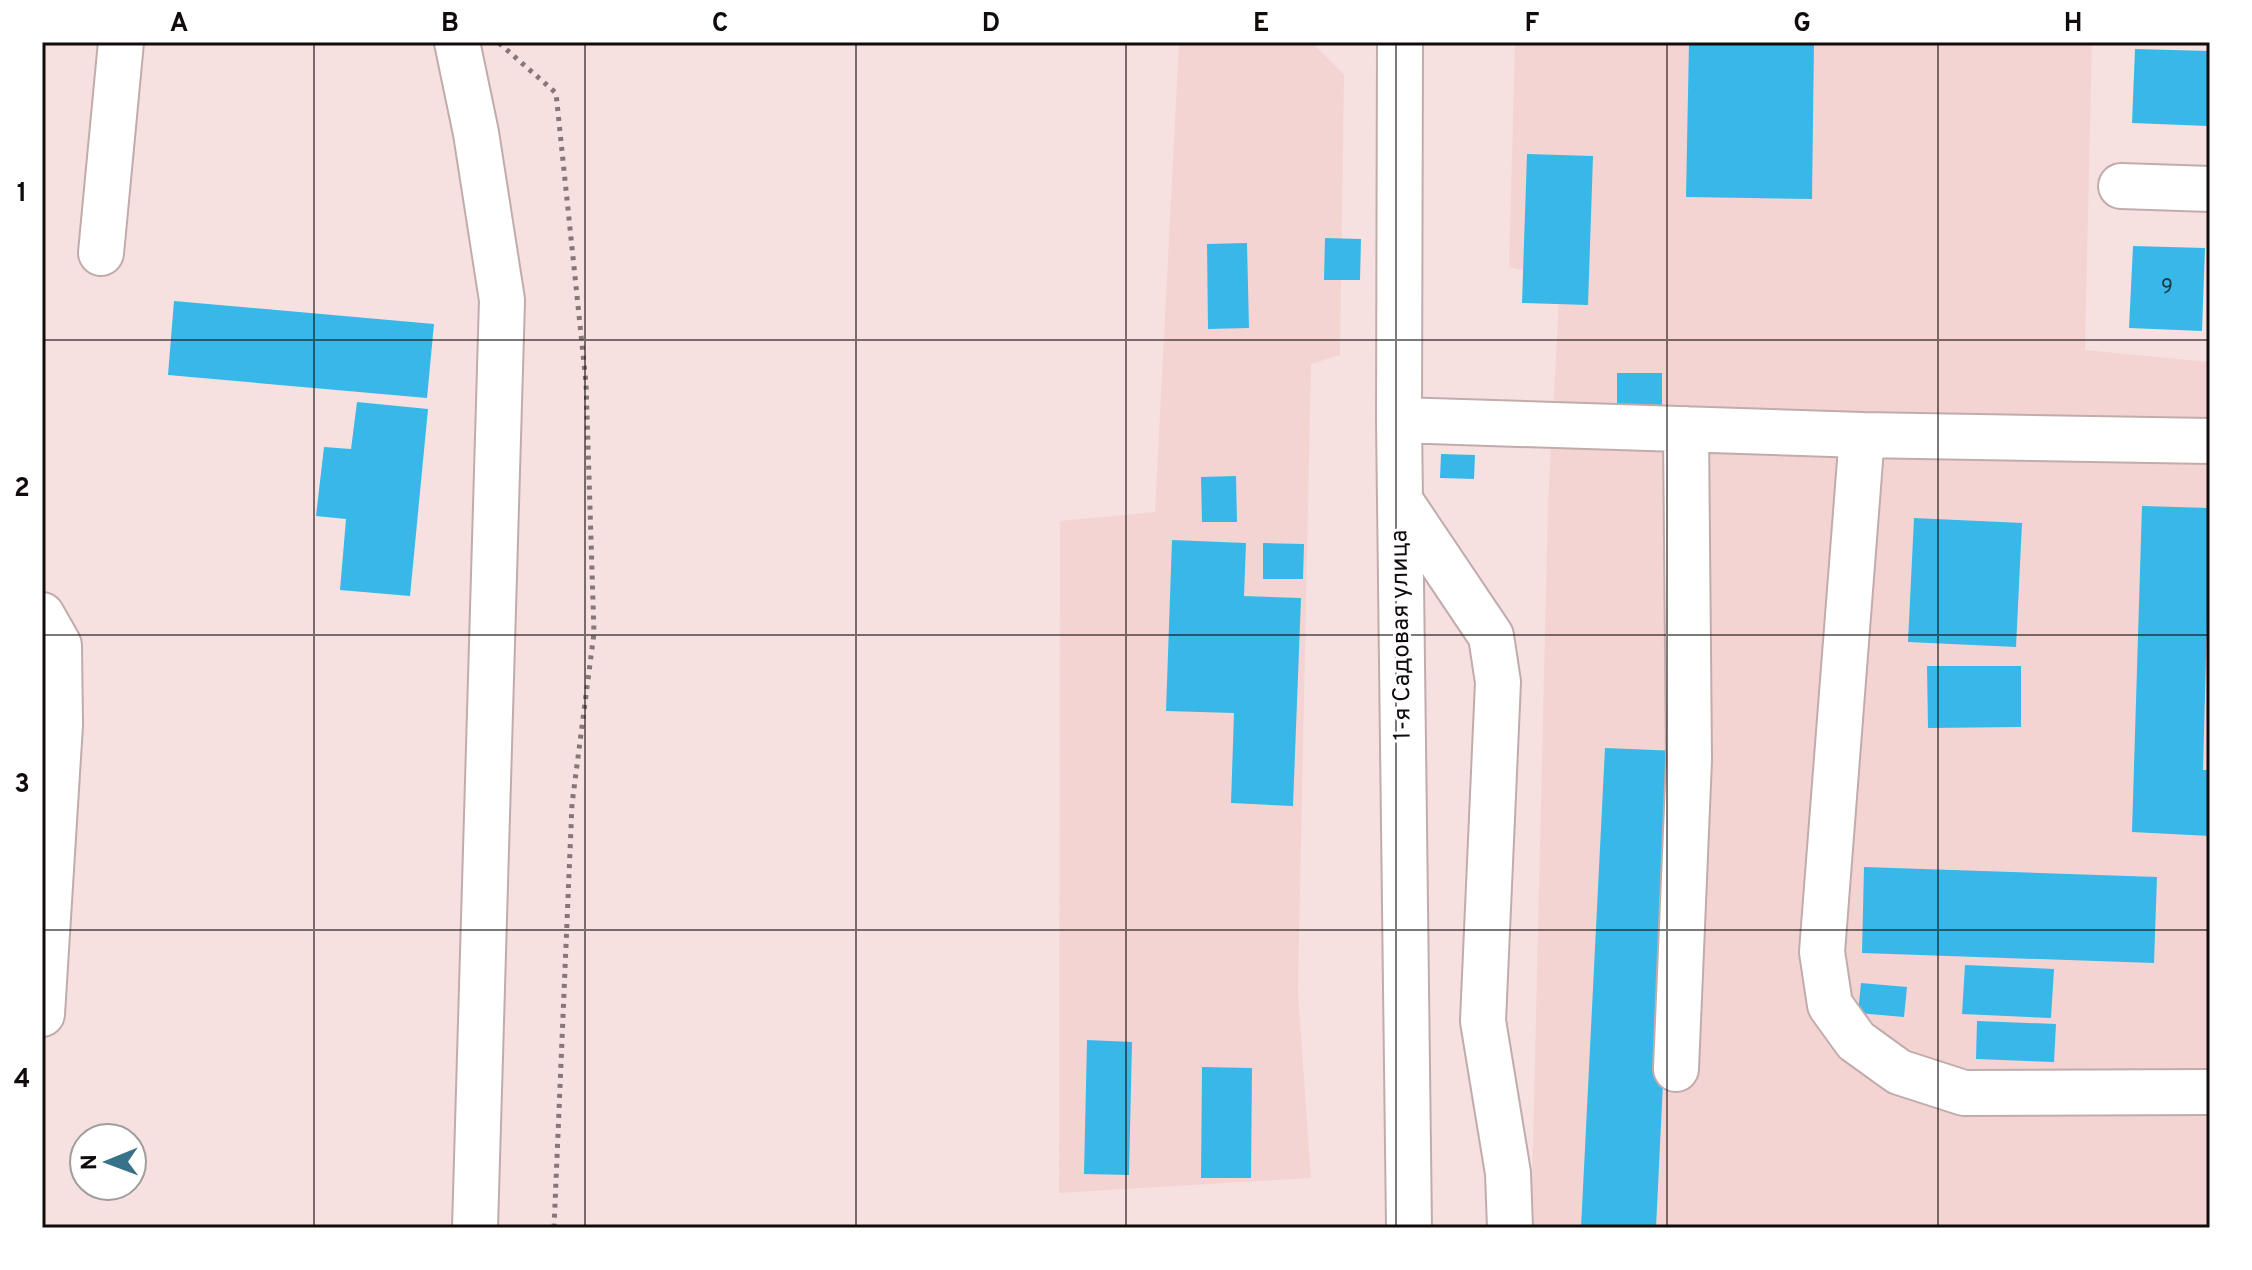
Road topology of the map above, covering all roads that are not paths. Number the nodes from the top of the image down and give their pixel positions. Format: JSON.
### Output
{"nodes":[{"id":1,"x":121,"y":42,"type":"edge"},
{"id":2,"x":457,"y":42,"type":"edge"},
{"id":3,"x":1400,"y":42,"type":"edge"},
{"id":4,"x":2121,"y":186,"type":"dead end"},
{"id":5,"x":2210,"y":189,"type":"edge"},
{"id":6,"x":101,"y":253,"type":"dead end"},
{"id":7,"x":1399,"y":420,"type":"junction"},
{"id":8,"x":1686,"y":429,"type":"junction"},
{"id":9,"x":1862,"y":435,"type":"junction"},
{"id":10,"x":2210,"y":441,"type":"edge"},
{"id":11,"x":1401,"y":502,"type":"junction"},
{"id":12,"x":42,"y":615,"type":"edge"},
{"id":13,"x":46,"y":898,"type":"edge"},
{"id":14,"x":42,"y":1014,"type":"edge"},
{"id":15,"x":1676,"y":1069,"type":"dead end"},
{"id":16,"x":2210,"y":1092,"type":"edge"},
{"id":17,"x":475,"y":1228,"type":"edge"},
{"id":18,"x":1409,"y":1228,"type":"edge"},
{"id":19,"x":1510,"y":1228,"type":"edge"}],
"edges":[{"from":1,"to":6,"type":"street"},
{"from":2,"to":17,"type":"street"},
{"from":3,"to":7,"type":"street","name":"1-я Садовая улица"},
{"from":4,"to":5,"type":"street"},
{"from":7,"to":8,"type":"street"},
{"from":7,"to":11,"type":"street","name":"1-я Садовая улица"},
{"from":8,"to":9,"type":"street"},
{"from":8,"to":15,"type":"street"},
{"from":9,"to":10,"type":"street"},
{"from":9,"to":16,"type":"street"},
{"from":11,"to":18,"type":"street","name":"1-я Садовая улица"},
{"from":11,"to":19,"type":"street"},
{"from":12,"to":13,"type":"street"},
{"from":13,"to":14,"type":"street"}]}
